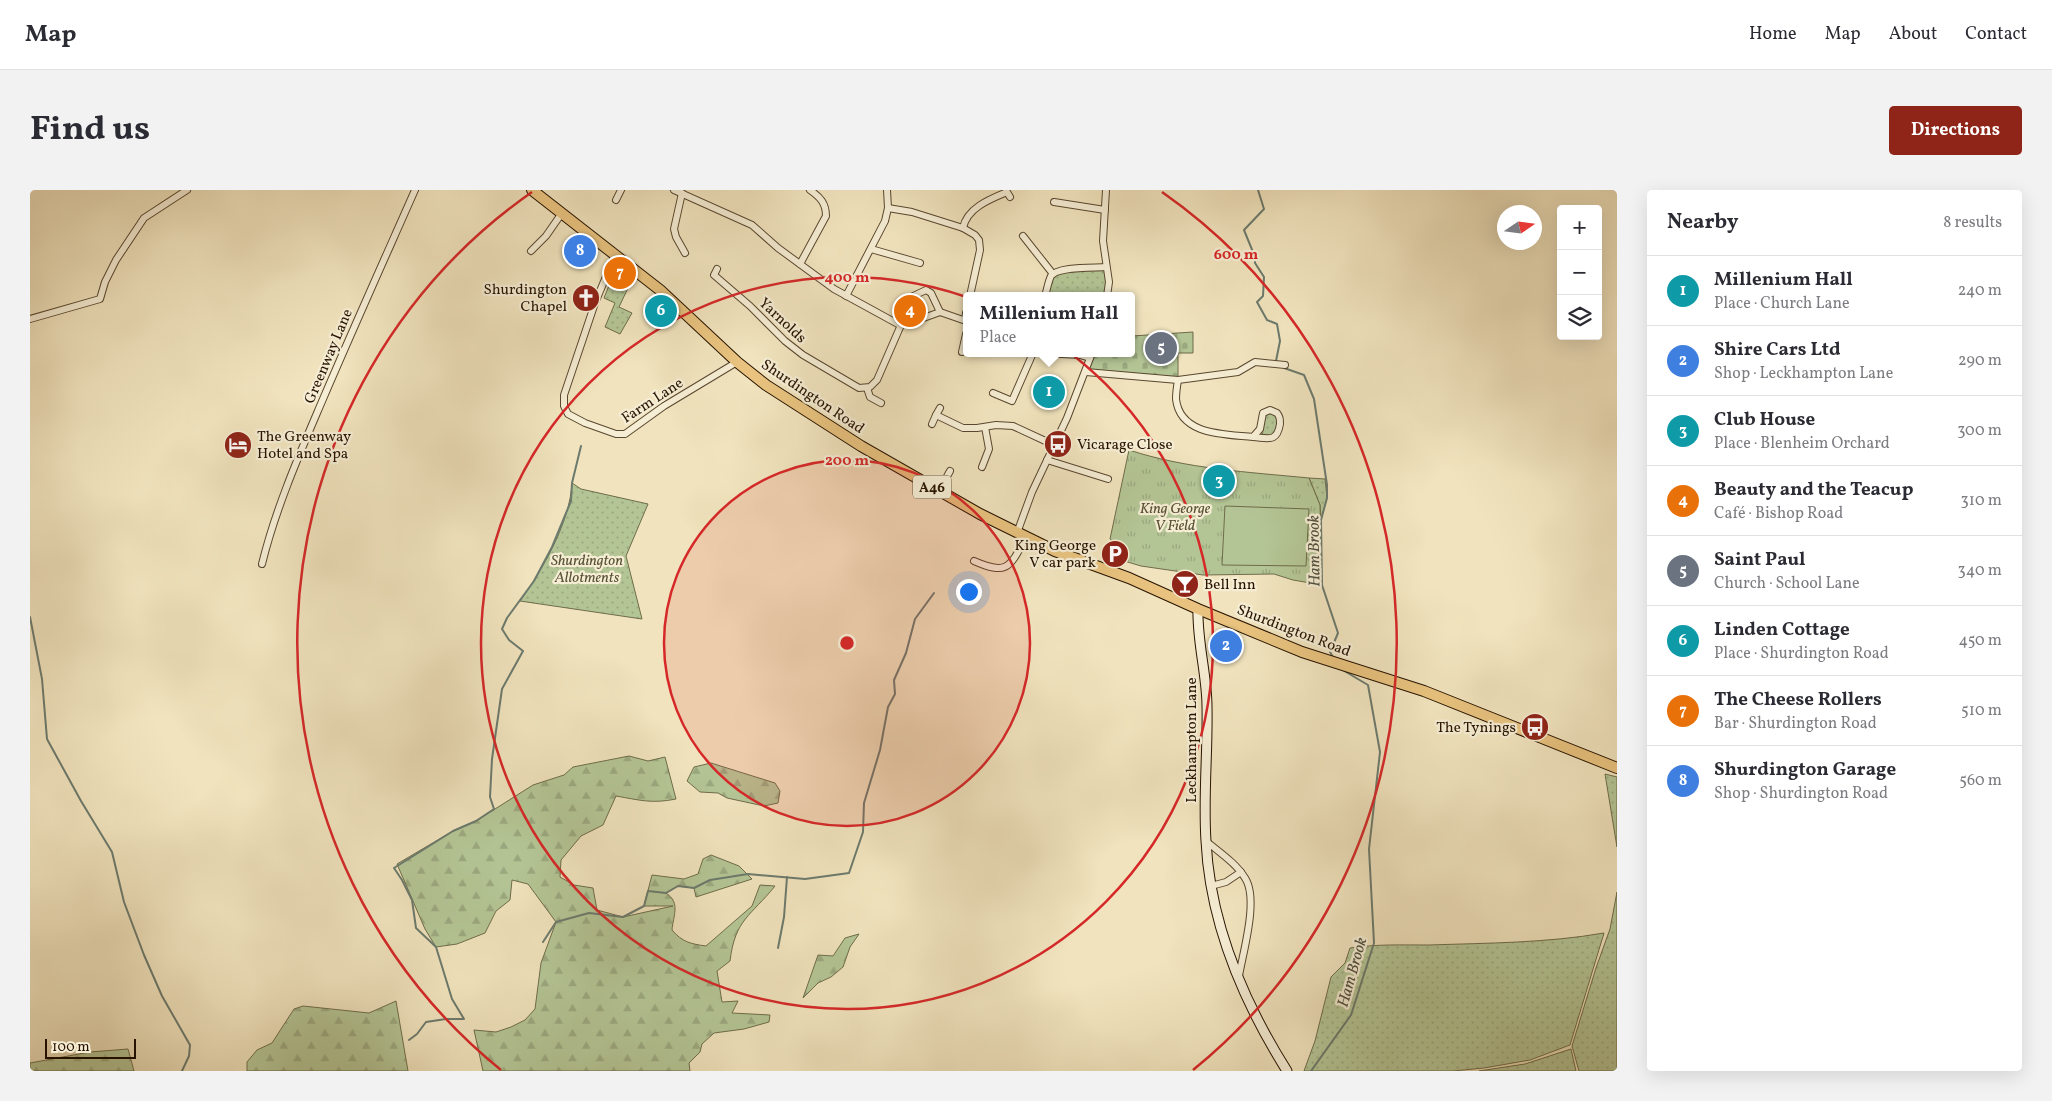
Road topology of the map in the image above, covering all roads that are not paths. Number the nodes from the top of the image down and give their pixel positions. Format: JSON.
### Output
{"nodes":[{"id":1,"x":187,"y":190,"type":"edge"},
{"id":2,"x":415,"y":190,"type":"edge"},
{"id":3,"x":532,"y":190,"type":"edge"},
{"id":4,"x":621,"y":190,"type":"edge"},
{"id":5,"x":674,"y":190,"type":"edge"},
{"id":6,"x":810,"y":190,"type":"edge"},
{"id":7,"x":887,"y":190,"type":"edge"},
{"id":8,"x":1106,"y":190,"type":"edge"},
{"id":9,"x":682,"y":193,"type":"junction"},
{"id":10,"x":1008,"y":193,"type":"edge"},
{"id":11,"x":616,"y":200,"type":"dead end"},
{"id":12,"x":1054,"y":202,"type":"dead end"},
{"id":13,"x":888,"y":208,"type":"junction"},
{"id":14,"x":1105,"y":210,"type":"junction"},
{"id":15,"x":562,"y":213,"type":"junction"},
{"id":16,"x":963,"y":228,"type":"junction"},
{"id":17,"x":1023,"y":236,"type":"dead end"},
{"id":18,"x":871,"y":249,"type":"junction"},
{"id":19,"x":531,"y":251,"type":"dead end"},
{"id":20,"x":685,"y":253,"type":"dead end"},
{"id":21,"x":615,"y":255,"type":"junction"},
{"id":22,"x":800,"y":264,"type":"junction"},
{"id":23,"x":920,"y":264,"type":"dead end"},
{"id":24,"x":1106,"y":267,"type":"junction"},
{"id":25,"x":1053,"y":274,"type":"junction"},
{"id":26,"x":710,"y":282,"type":"dead end"},
{"id":27,"x":971,"y":292,"type":"edge"},
{"id":28,"x":1046,"y":292,"type":"edge"},
{"id":29,"x":1108,"y":292,"type":"edge"},
{"id":30,"x":846,"y":296,"type":"junction"},
{"id":31,"x":907,"y":298,"type":"dead end"},
{"id":32,"x":940,"y":312,"type":"junction"},
{"id":33,"x":30,"y":319,"type":"edge"},
{"id":34,"x":963,"y":320,"type":"edge"},
{"id":35,"x":901,"y":325,"type":"junction"},
{"id":36,"x":963,"y":348,"type":"edge"},
{"id":37,"x":962,"y":352,"type":"dead end"},
{"id":38,"x":1032,"y":357,"type":"edge"},
{"id":39,"x":1091,"y":357,"type":"edge"},
{"id":40,"x":737,"y":362,"type":"junction"},
{"id":41,"x":1284,"y":365,"type":"dead end"},
{"id":42,"x":1086,"y":372,"type":"junction"},
{"id":43,"x":1178,"y":380,"type":"junction"},
{"id":44,"x":867,"y":388,"type":"junction"},
{"id":45,"x":993,"y":393,"type":"dead end"},
{"id":46,"x":881,"y":403,"type":"dead end"},
{"id":47,"x":940,"y":408,"type":"dead end"},
{"id":48,"x":936,"y":415,"type":"junction"},
{"id":49,"x":932,"y":424,"type":"dead end"},
{"id":50,"x":985,"y":427,"type":"junction"},
{"id":51,"x":1253,"y":437,"type":"junction"},
{"id":52,"x":1054,"y":445,"type":"junction"},
{"id":53,"x":1047,"y":460,"type":"junction"},
{"id":54,"x":982,"y":467,"type":"dead end"},
{"id":55,"x":950,"y":471,"type":"dead end"},
{"id":56,"x":1108,"y":480,"type":"dead end"},
{"id":57,"x":939,"y":491,"type":"junction"},
{"id":58,"x":1021,"y":535,"type":"junction"},
{"id":59,"x":974,"y":561,"type":"dead end"},
{"id":60,"x":262,"y":564,"type":"dead end"},
{"id":61,"x":1198,"y":609,"type":"junction"},
{"id":62,"x":1617,"y":768,"type":"edge"},
{"id":63,"x":1206,"y":841,"type":"junction"},
{"id":64,"x":1241,"y":872,"type":"junction"},
{"id":65,"x":1211,"y":886,"type":"junction"},
{"id":66,"x":1238,"y":980,"type":"junction"},
{"id":67,"x":1287,"y":1071,"type":"edge"}],
"edges":[{"from":1,"to":33,"type":"street"},
{"from":2,"to":60,"type":"street","name":"Greenway Lane"},
{"from":3,"to":15,"type":"main road","name":"Shurdington Road","number":"A46"},
{"from":4,"to":11,"type":"street"},
{"from":5,"to":9,"type":"street"},
{"from":6,"to":22,"type":"street"},
{"from":7,"to":13,"type":"street"},
{"from":8,"to":14,"type":"street"},
{"from":9,"to":20,"type":"street"},
{"from":9,"to":22,"type":"street"},
{"from":10,"to":16,"type":"street"},
{"from":12,"to":14,"type":"street"},
{"from":13,"to":16,"type":"street"},
{"from":13,"to":18,"type":"street"},
{"from":14,"to":24,"type":"street"},
{"from":15,"to":19,"type":"street"},
{"from":15,"to":21,"type":"main road","name":"Shurdington Road","number":"A46"},
{"from":16,"to":27,"type":"street"},
{"from":17,"to":25,"type":"street"},
{"from":18,"to":23,"type":"street"},
{"from":18,"to":30,"type":"street"},
{"from":21,"to":40,"type":"main road","name":"Shurdington Road","number":"A46"},
{"from":21,"to":40,"type":"street","name":"Farm Lane"},
{"from":22,"to":30,"type":"street"},
{"from":24,"to":25,"type":"street"},
{"from":24,"to":29,"type":"street"},
{"from":25,"to":28,"type":"street"},
{"from":26,"to":44,"type":"street","name":"Yarnolds"},
{"from":30,"to":35,"type":"street"},
{"from":31,"to":32,"type":"street"},
{"from":32,"to":34,"type":"street"},
{"from":32,"to":35,"type":"street"},
{"from":35,"to":44,"type":"street"},
{"from":36,"to":37,"type":"street"},
{"from":38,"to":45,"type":"street"},
{"from":39,"to":42,"type":"street"},
{"from":40,"to":57,"type":"main road","name":"Shurdington Road","number":"A46"},
{"from":41,"to":43,"type":"street"},
{"from":42,"to":43,"type":"street"},
{"from":42,"to":52,"type":"street"},
{"from":43,"to":51,"type":"street"},
{"from":44,"to":46,"type":"street","name":"Yarnolds"},
{"from":47,"to":48,"type":"street"},
{"from":48,"to":49,"type":"street"},
{"from":48,"to":50,"type":"street"},
{"from":50,"to":52,"type":"street"},
{"from":50,"to":54,"type":"street"},
{"from":51,"to":51,"type":"street"},
{"from":52,"to":53,"type":"street"},
{"from":53,"to":56,"type":"street"},
{"from":53,"to":58,"type":"street"},
{"from":55,"to":57,"type":"street"},
{"from":57,"to":58,"type":"main road","name":"Shurdington Road","number":"A46"},
{"from":58,"to":59,"type":"street"},
{"from":58,"to":61,"type":"main road","name":"Shurdington Road","number":"A46"},
{"from":61,"to":62,"type":"main road","name":"Shurdington Road","number":"A46"},
{"from":61,"to":63,"type":"street","name":"Leckhampton Lane"},
{"from":63,"to":64,"type":"street"},
{"from":63,"to":65,"type":"street","name":"Leckhampton Lane"},
{"from":64,"to":65,"type":"street"},
{"from":64,"to":66,"type":"street"},
{"from":65,"to":66,"type":"street","name":"Leckhampton Lane"},
{"from":66,"to":67,"type":"street","name":"Leckhampton Lane"}]}
